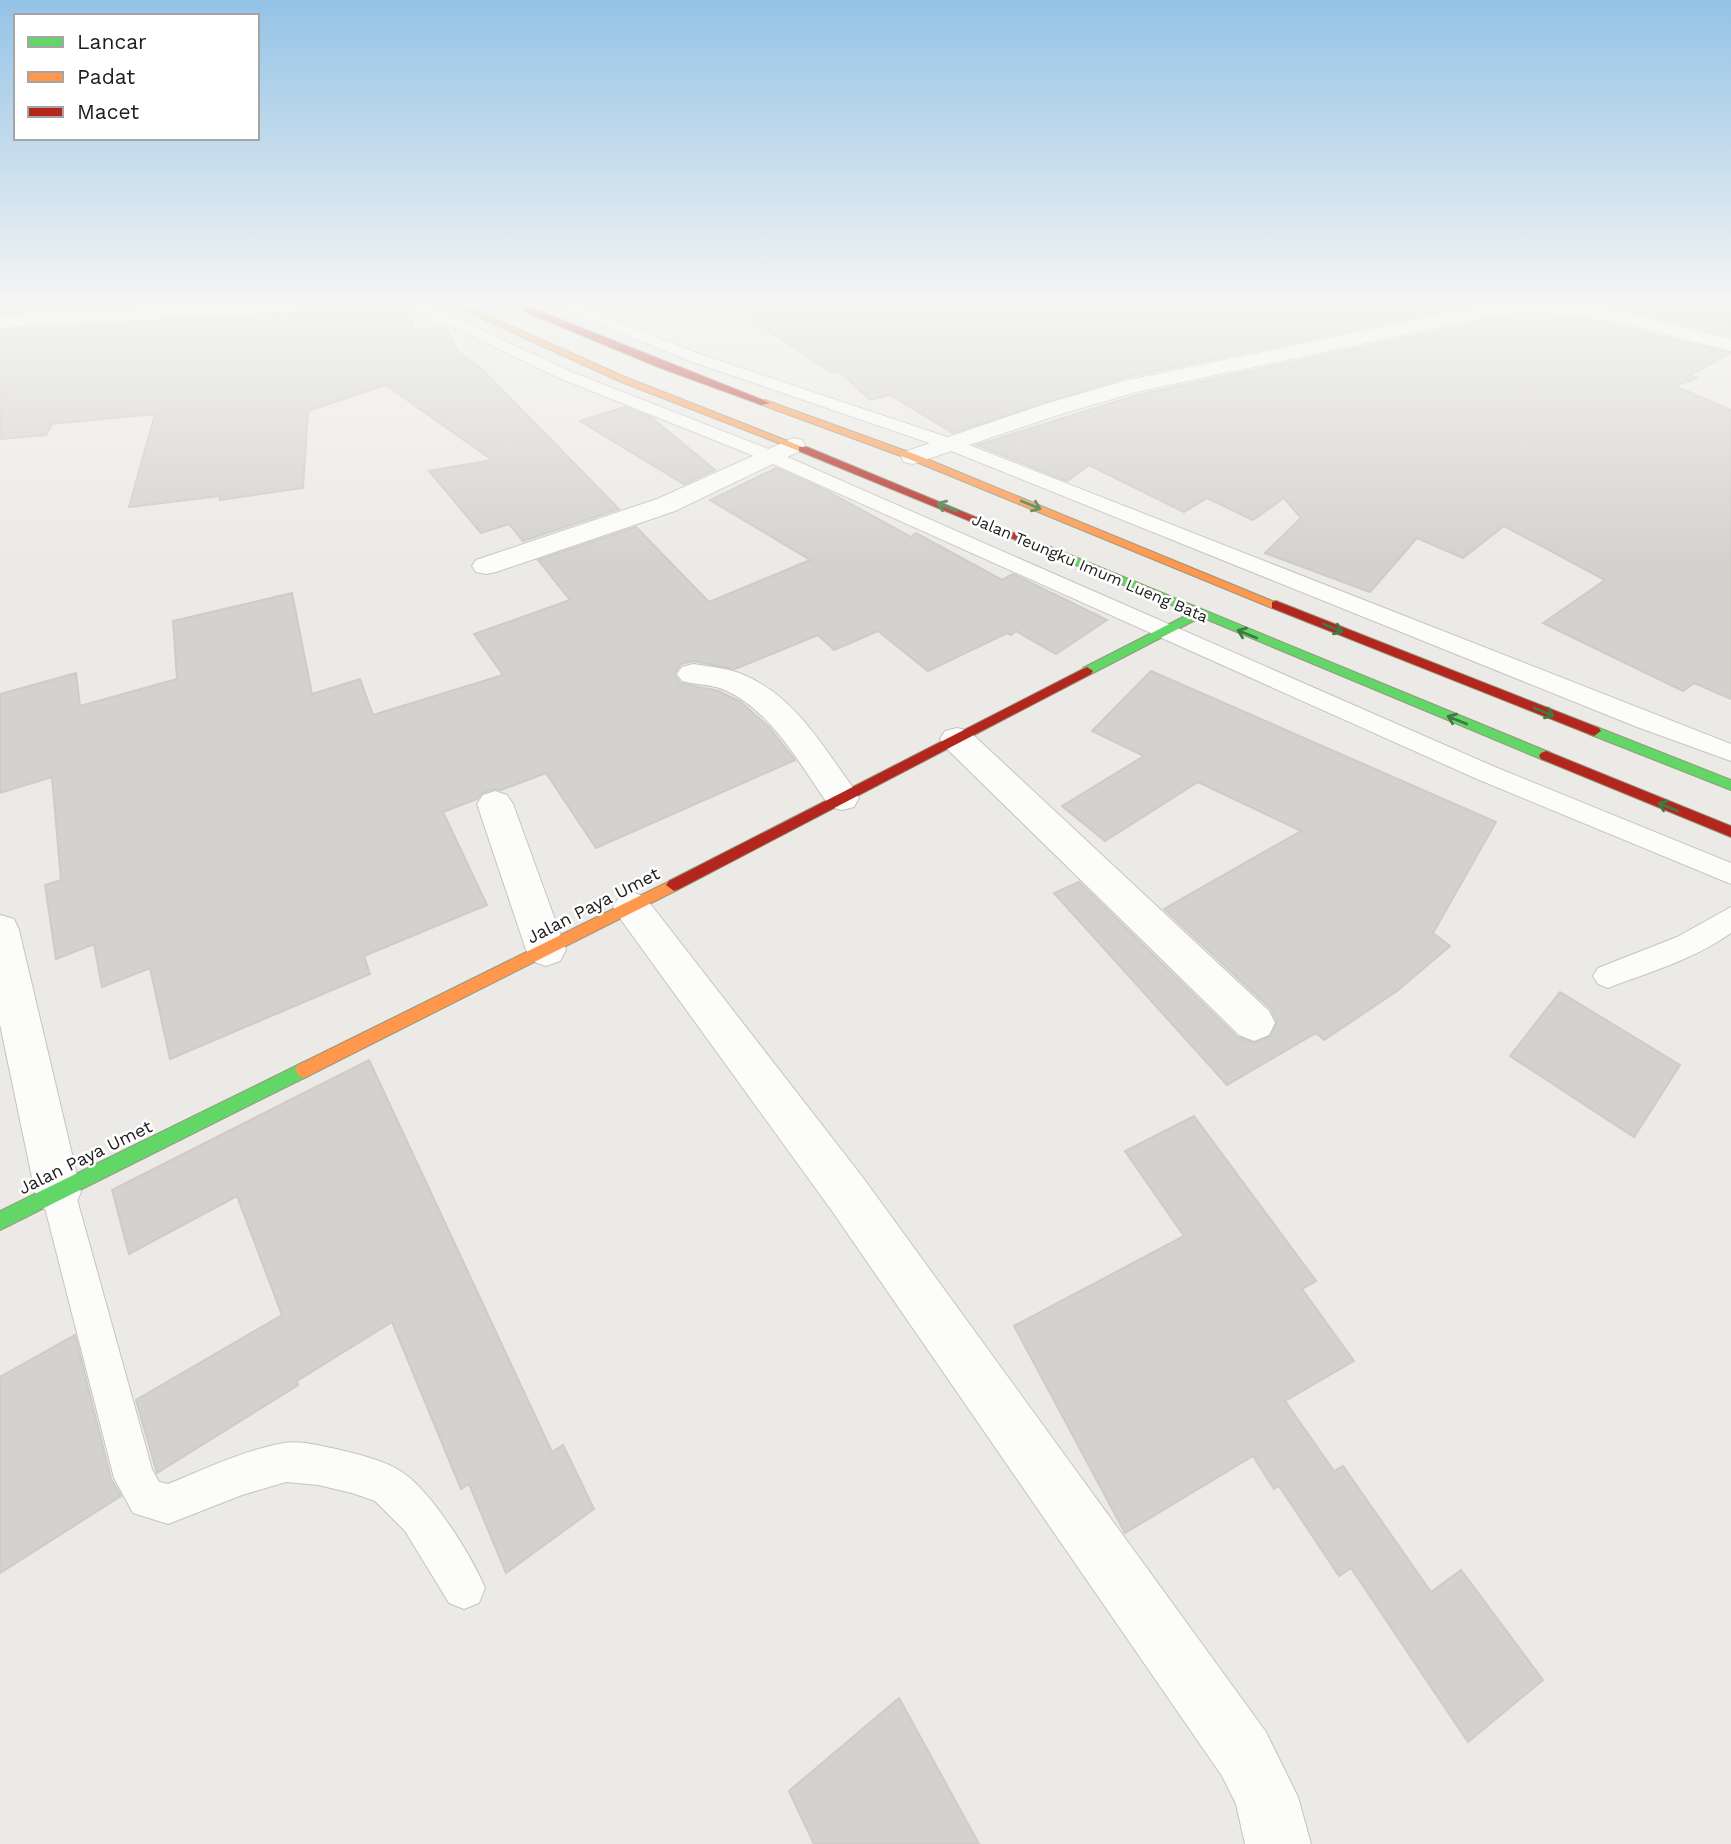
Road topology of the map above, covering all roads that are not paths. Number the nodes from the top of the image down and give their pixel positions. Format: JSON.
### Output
{"nodes":[{"id":1,"x":602,"y":388,"type":"edge"},
{"id":2,"x":642,"y":388,"type":"edge"},
{"id":3,"x":724,"y":388,"type":"edge"},
{"id":4,"x":785,"y":388,"type":"edge"},
{"id":5,"x":1126,"y":388,"type":"edge"},
{"id":6,"x":950,"y":444,"type":"junction"},
{"id":7,"x":782,"y":451,"type":"junction"},
{"id":8,"x":913,"y":457,"type":"junction"},
{"id":9,"x":486,"y":566,"type":"dead end"},
{"id":10,"x":1198,"y":614,"type":"junction"},
{"id":11,"x":1167,"y":630,"type":"junction"},
{"id":12,"x":693,"y":674,"type":"dead end"},
{"id":13,"x":957,"y":738,"type":"junction"},
{"id":14,"x":1731,"y":753,"type":"edge"},
{"id":15,"x":1731,"y":785,"type":"edge"},
{"id":16,"x":842,"y":798,"type":"junction"},
{"id":17,"x":495,"y":804,"type":"dead end"},
{"id":18,"x":1731,"y":832,"type":"edge"},
{"id":19,"x":1731,"y":874,"type":"edge"},
{"id":20,"x":632,"y":908,"type":"junction"},
{"id":21,"x":1731,"y":918,"type":"edge"},
{"id":22,"x":0,"y":930,"type":"edge"},
{"id":23,"x":546,"y":950,"type":"junction"},
{"id":24,"x":1608,"y":976,"type":"dead end"},
{"id":25,"x":1254,"y":1023,"type":"dead end"},
{"id":26,"x":58,"y":1192,"type":"junction"},
{"id":27,"x":0,"y":1221,"type":"edge"},
{"id":28,"x":464,"y":1588,"type":"dead end"},
{"id":29,"x":1278,"y":1844,"type":"edge"}],
"edges":[{"from":1,"to":7,"type":"lane"},
{"from":2,"to":7,"type":"main road","name":"Jalan Teungku Imum Lueng Bata"},
{"from":3,"to":8,"type":"main road","name":"Jalan Teungku Imum Lueng Bata"},
{"from":4,"to":6,"type":"lane"},
{"from":5,"to":6,"type":"street"},
{"from":6,"to":8,"type":"street"},
{"from":6,"to":14,"type":"lane"},
{"from":7,"to":9,"type":"street"},
{"from":10,"to":7,"type":"main road","name":"Jalan Teungku Imum Lueng Bata","one_way":true},
{"from":7,"to":11,"type":"lane"},
{"from":8,"to":15,"type":"main road","name":"Jalan Teungku Imum Lueng Bata","one_way":true},
{"from":10,"to":11,"type":"main road","name":"Jalan Paya Umet"},
{"from":18,"to":10,"type":"main road","name":"Jalan Teungku Imum Lueng Bata","one_way":true},
{"from":11,"to":13,"type":"main road","name":"Jalan Paya Umet"},
{"from":11,"to":19,"type":"lane"},
{"from":12,"to":16,"type":"street"},
{"from":13,"to":16,"type":"main road","name":"Jalan Paya Umet"},
{"from":13,"to":25,"type":"street"},
{"from":16,"to":20,"type":"main road","name":"Jalan Paya Umet"},
{"from":17,"to":23,"type":"street"},
{"from":20,"to":23,"type":"main road","name":"Jalan Paya Umet"},
{"from":20,"to":29,"type":"street"},
{"from":21,"to":24,"type":"lane"},
{"from":22,"to":26,"type":"street"},
{"from":23,"to":26,"type":"main road","name":"Jalan Paya Umet"},
{"from":26,"to":27,"type":"main road","name":"Jalan Paya Umet"},
{"from":26,"to":28,"type":"lane"}]}
